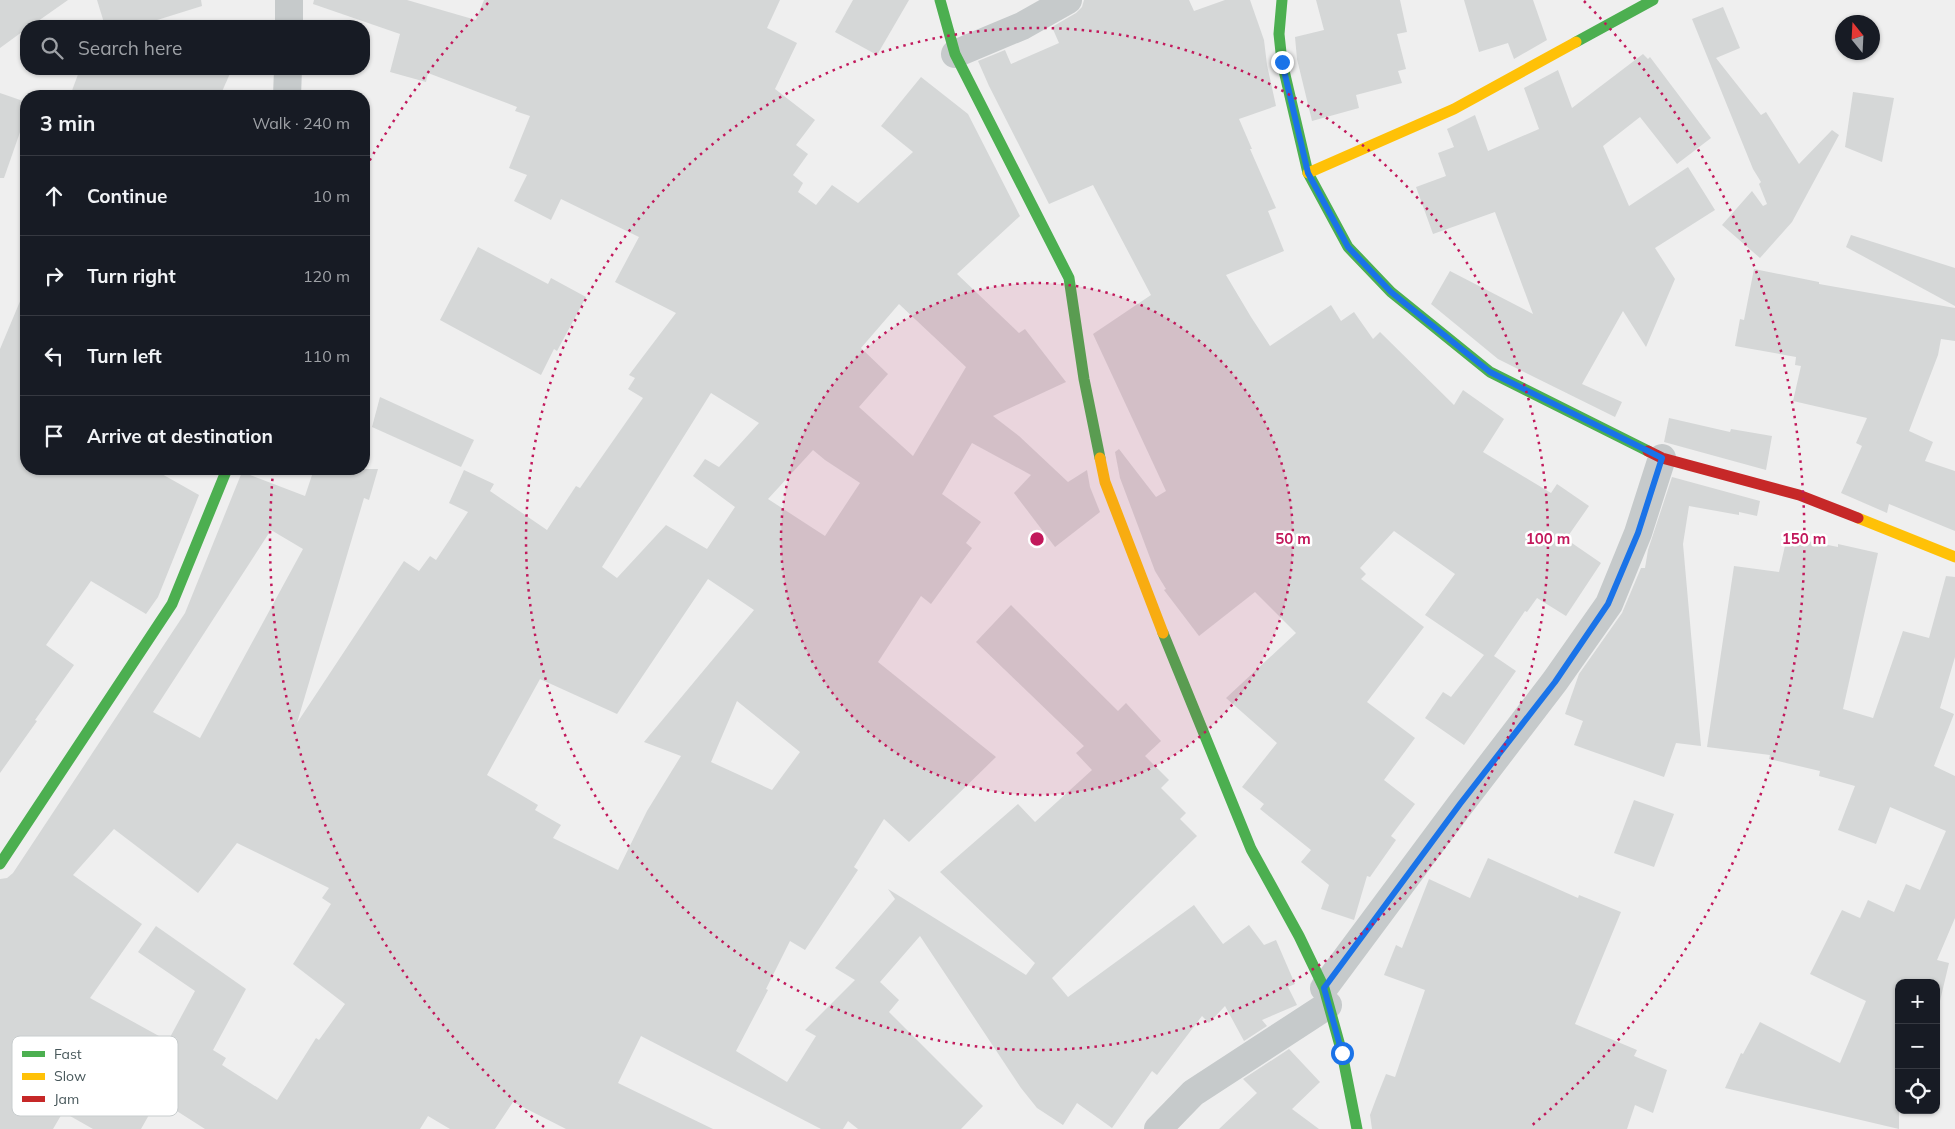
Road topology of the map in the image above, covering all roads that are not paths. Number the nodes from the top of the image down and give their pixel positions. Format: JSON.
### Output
{"nodes":[{"id":1,"x":289,"y":0,"type":"edge"},
{"id":2,"x":940,"y":0,"type":"edge"},
{"id":3,"x":1068,"y":0,"type":"edge"},
{"id":4,"x":1282,"y":0,"type":"edge"},
{"id":5,"x":1653,"y":0,"type":"edge"},
{"id":6,"x":288,"y":20,"type":"edge"},
{"id":7,"x":954,"y":54,"type":"junction"},
{"id":8,"x":288,"y":75,"type":"edge"},
{"id":9,"x":288,"y":90,"type":"edge"},
{"id":10,"x":1308,"y":173,"type":"junction"},
{"id":11,"x":1662,"y":458,"type":"junction"},
{"id":12,"x":225,"y":475,"type":"edge"},
{"id":13,"x":1955,"y":557,"type":"edge"},
{"id":14,"x":0,"y":864,"type":"edge"},
{"id":15,"x":1326,"y":996,"type":"junction"},
{"id":16,"x":1158,"y":1129,"type":"edge"},
{"id":17,"x":1357,"y":1129,"type":"edge"}],
"edges":[{"from":1,"to":6,"type":"street"},
{"from":2,"to":7,"type":"street"},
{"from":3,"to":7,"type":"street"},
{"from":4,"to":10,"type":"street"},
{"from":5,"to":10,"type":"street"},
{"from":7,"to":15,"type":"street"},
{"from":8,"to":9,"type":"street"},
{"from":10,"to":11,"type":"street"},
{"from":11,"to":13,"type":"street"},
{"from":11,"to":15,"type":"street"},
{"from":12,"to":14,"type":"street"},
{"from":15,"to":16,"type":"street"},
{"from":15,"to":17,"type":"street"}]}
